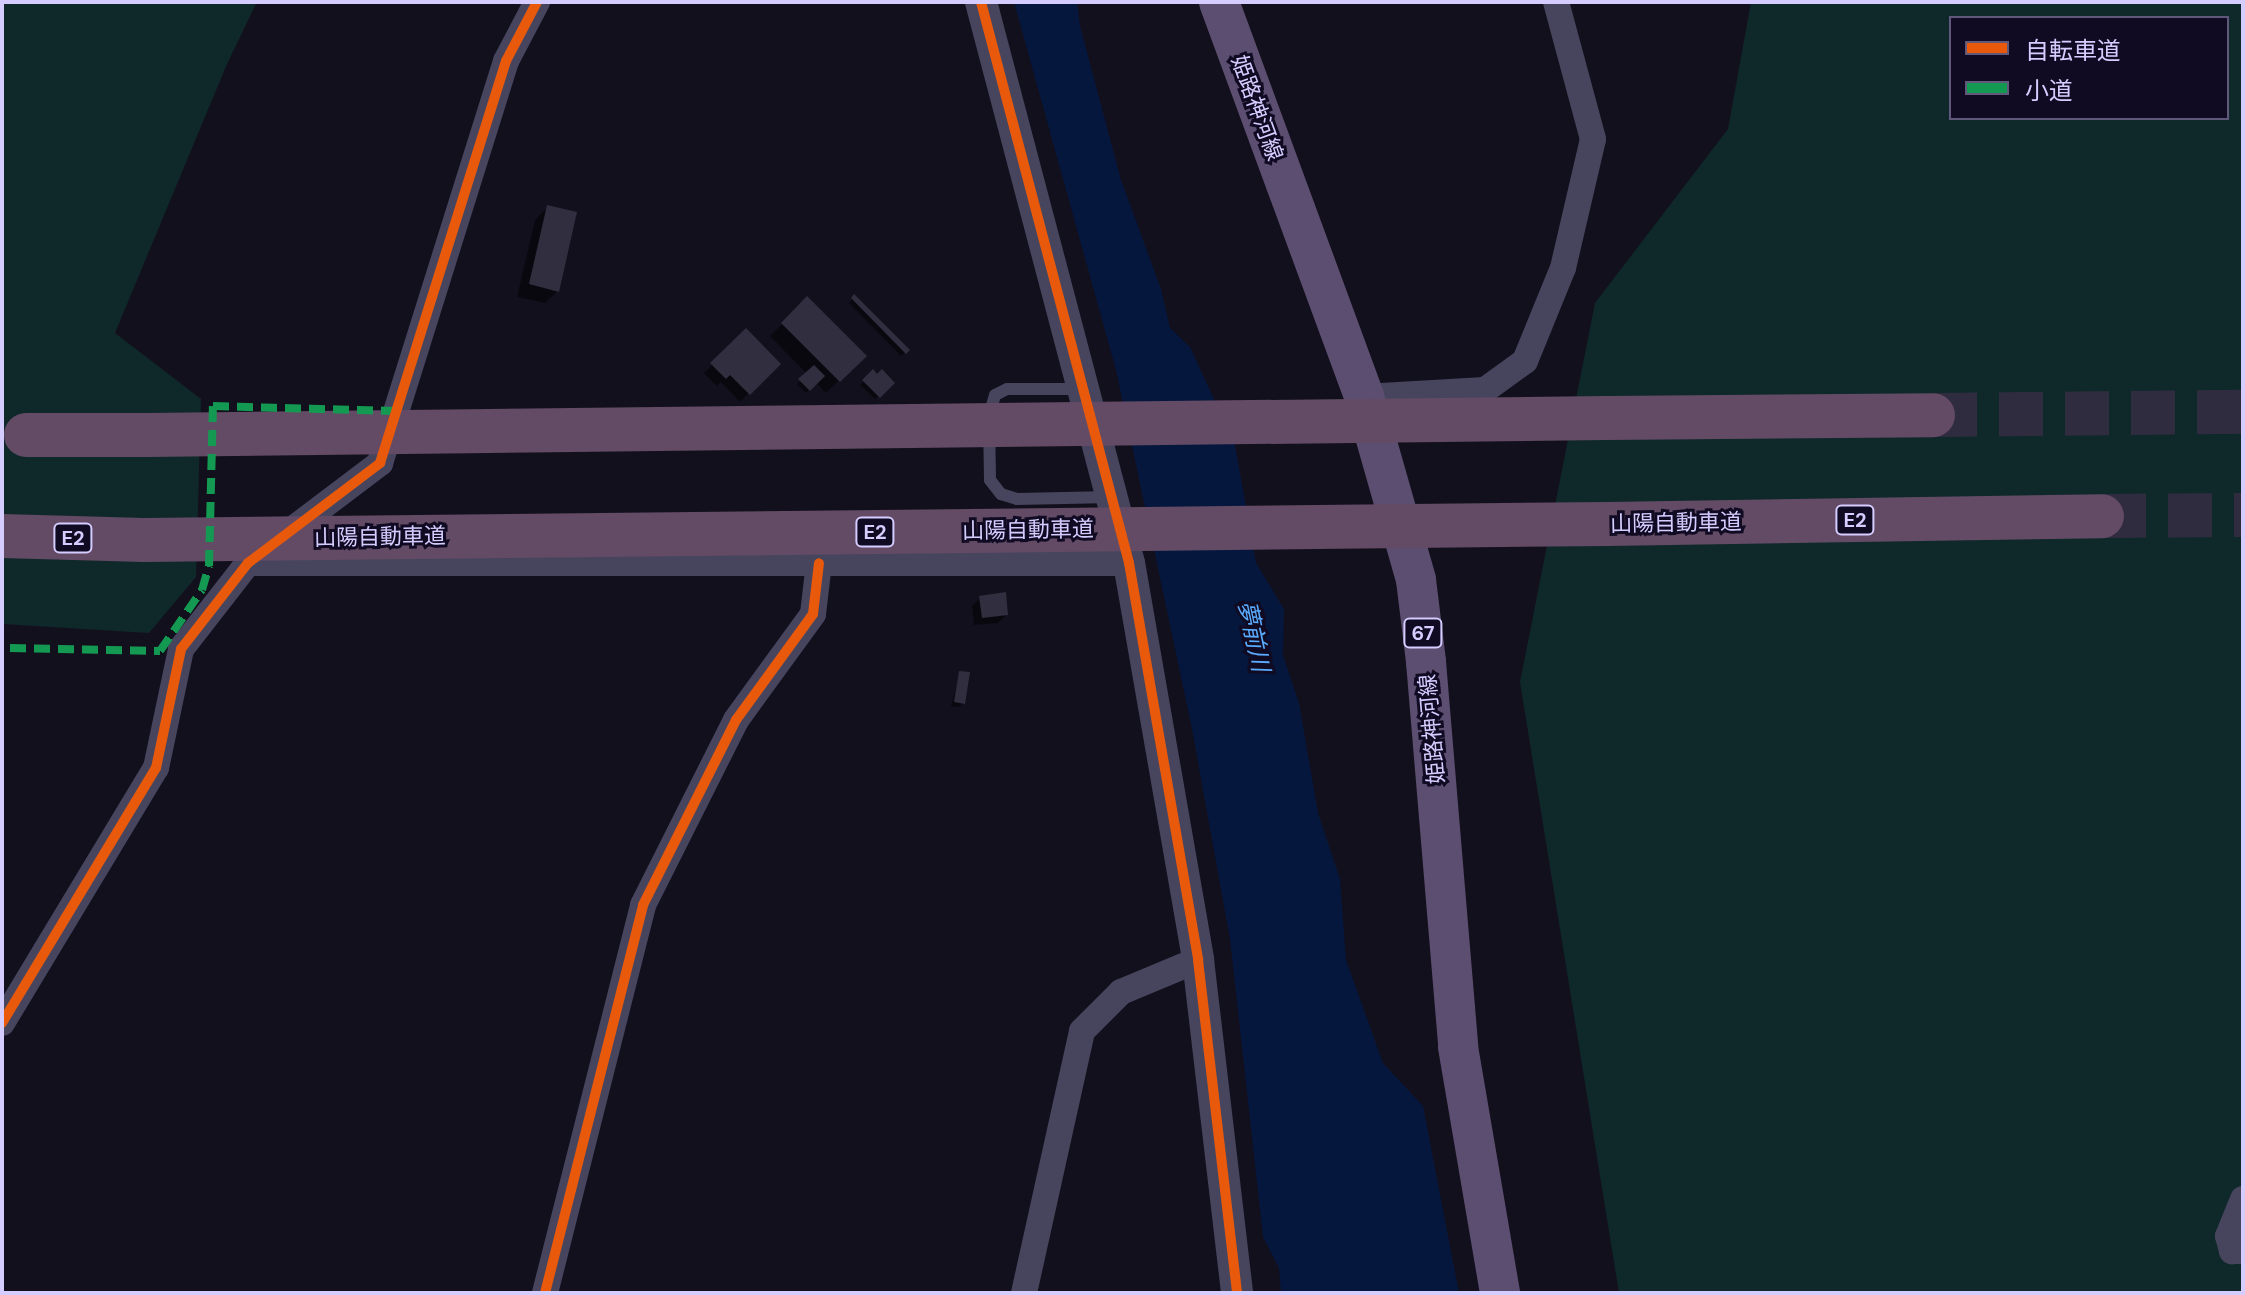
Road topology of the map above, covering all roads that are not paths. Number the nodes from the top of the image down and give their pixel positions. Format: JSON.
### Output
{"nodes":[{"id":1,"x":537,"y":2,"type":"edge"},
{"id":2,"x":981,"y":2,"type":"edge"},
{"id":3,"x":1219,"y":2,"type":"edge"},
{"id":4,"x":1556,"y":2,"type":"edge"},
{"id":5,"x":1083,"y":389,"type":"junction"},
{"id":6,"x":1364,"y":397,"type":"junction"},
{"id":7,"x":1933,"y":415,"type":"tunnel mouth"},
{"id":8,"x":26,"y":435,"type":"dead end"},
{"id":9,"x":1111,"y":497,"type":"junction"},
{"id":10,"x":2102,"y":516,"type":"tunnel mouth"},
{"id":11,"x":2,"y":536,"type":"edge"},
{"id":12,"x":248,"y":563,"type":"junction"},
{"id":13,"x":819,"y":563,"type":"junction"},
{"id":14,"x":1129,"y":563,"type":"junction"},
{"id":15,"x":1198,"y":960,"type":"junction"},
{"id":16,"x":2,"y":1023,"type":"edge"},
{"id":17,"x":2243,"y":1199,"type":"edge"},
{"id":18,"x":2243,"y":1251,"type":"edge"},
{"id":19,"x":545,"y":1293,"type":"edge"},
{"id":20,"x":1024,"y":1293,"type":"edge"},
{"id":21,"x":1237,"y":1293,"type":"edge"},
{"id":22,"x":1500,"y":1293,"type":"edge"}],
"edges":[{"from":1,"to":12,"type":"street"},
{"from":2,"to":5,"type":"street"},
{"from":3,"to":6,"type":"main road","name":"姫路神河線","number":"67"},
{"from":4,"to":6,"type":"street"},
{"from":5,"to":9,"type":"street"},
{"from":5,"to":9,"type":"lane"},
{"from":6,"to":22,"type":"main road","name":"姫路神河線","number":"67"},
{"from":7,"to":8,"type":"highway","bridge":true},
{"from":9,"to":14,"type":"street"},
{"from":10,"to":11,"type":"highway","name":"山陽自動車道","number":"E2","bridge":true},
{"from":12,"to":13,"type":"street"},
{"from":12,"to":16,"type":"street"},
{"from":13,"to":14,"type":"street"},
{"from":13,"to":19,"type":"street"},
{"from":14,"to":15,"type":"street"},
{"from":15,"to":20,"type":"street"},
{"from":15,"to":21,"type":"street"},
{"from":17,"to":18,"type":"street"}]}
